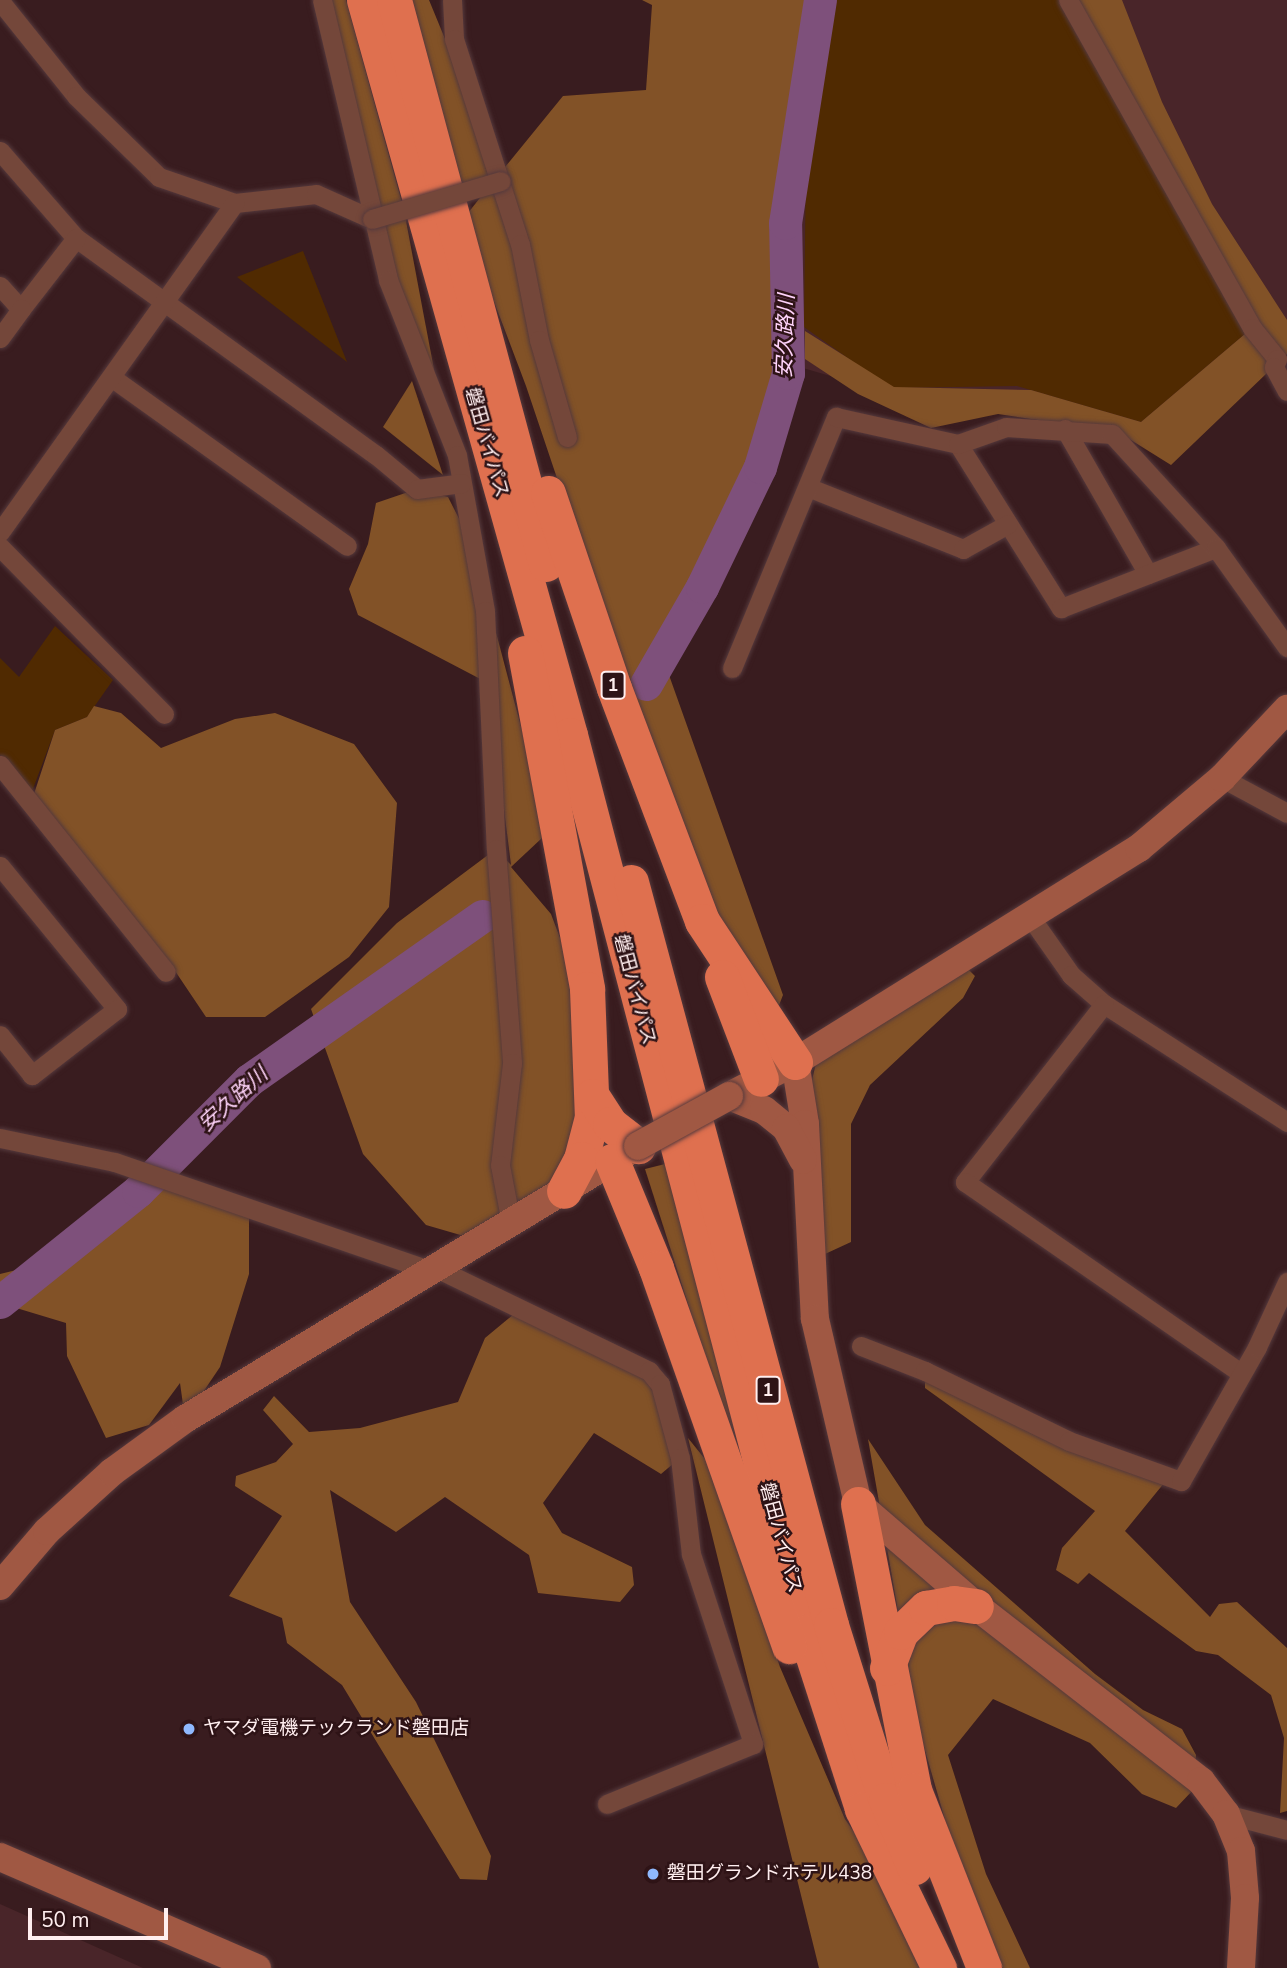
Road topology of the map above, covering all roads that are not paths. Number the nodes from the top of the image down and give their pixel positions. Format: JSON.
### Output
{"nodes":[{"id":1,"x":322,"y":0,"type":"edge"},
{"id":2,"x":364,"y":0,"type":"edge"},
{"id":3,"x":394,"y":0,"type":"edge"},
{"id":4,"x":452,"y":0,"type":"edge"},
{"id":5,"x":1068,"y":0,"type":"edge"},
{"id":6,"x":0,"y":1,"type":"edge"},
{"id":7,"x":0,"y":151,"type":"edge"},
{"id":8,"x":500,"y":181,"type":"junction"},
{"id":9,"x":235,"y":203,"type":"junction"},
{"id":10,"x":372,"y":219,"type":"junction"},
{"id":11,"x":76,"y":238,"type":"junction"},
{"id":12,"x":0,"y":286,"type":"edge"},
{"id":13,"x":458,"y":294,"type":"junction"},
{"id":14,"x":165,"y":301,"type":"junction"},
{"id":15,"x":21,"y":309,"type":"junction"},
{"id":16,"x":0,"y":338,"type":"edge"},
{"id":17,"x":111,"y":377,"type":"junction"},
{"id":18,"x":1287,"y":391,"type":"edge"},
{"id":19,"x":1065,"y":429,"type":"junction"},
{"id":20,"x":567,"y":437,"type":"dead end"},
{"id":21,"x":958,"y":444,"type":"junction"},
{"id":22,"x":462,"y":484,"type":"junction"},
{"id":23,"x":810,"y":488,"type":"junction"},
{"id":24,"x":1008,"y":524,"type":"junction"},
{"id":25,"x":0,"y":532,"type":"edge"},
{"id":26,"x":347,"y":546,"type":"dead end"},
{"id":27,"x":0,"y":547,"type":"edge"},
{"id":28,"x":1216,"y":548,"type":"junction"},
{"id":29,"x":1149,"y":574,"type":"junction"},
{"id":30,"x":1287,"y":647,"type":"edge"},
{"id":31,"x":732,"y":668,"type":"dead end"},
{"id":32,"x":1287,"y":709,"type":"edge"},
{"id":33,"x":164,"y":714,"type":"dead end"},
{"id":34,"x":580,"y":730,"type":"junction"},
{"id":35,"x":0,"y":765,"type":"edge"},
{"id":36,"x":1222,"y":778,"type":"junction"},
{"id":37,"x":1287,"y":813,"type":"edge"},
{"id":38,"x":0,"y":866,"type":"edge"},
{"id":39,"x":1031,"y":918,"type":"junction"},
{"id":40,"x":702,"y":921,"type":"junction"},
{"id":41,"x":166,"y":972,"type":"dead end"},
{"id":42,"x":1104,"y":1004,"type":"junction"},
{"id":43,"x":0,"y":1035,"type":"edge"},
{"id":44,"x":794,"y":1062,"type":"junction"},
{"id":45,"x":761,"y":1079,"type":"junction"},
{"id":46,"x":592,"y":1096,"type":"junction"},
{"id":47,"x":729,"y":1096,"type":"junction"},
{"id":48,"x":1287,"y":1122,"type":"edge"},
{"id":49,"x":0,"y":1138,"type":"edge"},
{"id":50,"x":625,"y":1154,"type":"junction"},
{"id":51,"x":807,"y":1167,"type":"junction"},
{"id":52,"x":564,"y":1191,"type":"junction"},
{"id":53,"x":511,"y":1223,"type":"junction"},
{"id":54,"x":434,"y":1269,"type":"junction"},
{"id":55,"x":1287,"y":1282,"type":"edge"},
{"id":56,"x":861,"y":1346,"type":"dead end"},
{"id":57,"x":1241,"y":1373,"type":"junction"},
{"id":58,"x":858,"y":1504,"type":"junction"},
{"id":59,"x":0,"y":1586,"type":"edge"},
{"id":60,"x":976,"y":1606,"type":"junction"},
{"id":61,"x":887,"y":1668,"type":"junction"},
{"id":62,"x":607,"y":1804,"type":"dead end"},
{"id":63,"x":862,"y":1809,"type":"junction"},
{"id":64,"x":1226,"y":1814,"type":"junction"},
{"id":65,"x":1287,"y":1830,"type":"edge"},
{"id":66,"x":0,"y":1857,"type":"edge"},
{"id":67,"x":255,"y":1968,"type":"edge"},
{"id":68,"x":939,"y":1968,"type":"edge"},
{"id":69,"x":960,"y":1968,"type":"edge"},
{"id":70,"x":984,"y":1968,"type":"edge"},
{"id":71,"x":1241,"y":1968,"type":"edge"}],
"edges":[{"from":1,"to":10,"type":"street"},
{"from":2,"to":13,"type":"highway","name":"磐田バイパス","number":"1"},
{"from":3,"to":13,"type":"highway","name":"磐田バイパス","number":"1"},
{"from":4,"to":8,"type":"street"},
{"from":5,"to":18,"type":"street"},
{"from":6,"to":9,"type":"street"},
{"from":7,"to":11,"type":"street"},
{"from":8,"to":10,"type":"street","bridge":true},
{"from":8,"to":20,"type":"street"},
{"from":9,"to":10,"type":"street"},
{"from":9,"to":14,"type":"street"},
{"from":10,"to":22,"type":"street"},
{"from":11,"to":14,"type":"street"},
{"from":11,"to":15,"type":"street"},
{"from":12,"to":15,"type":"street"},
{"from":13,"to":34,"type":"highway","name":"磐田バイパス","number":"1"},
{"from":13,"to":40,"type":"highway","number":"1"},
{"from":13,"to":46,"type":"highway"},
{"from":14,"to":17,"type":"street"},
{"from":14,"to":22,"type":"street"},
{"from":15,"to":16,"type":"street"},
{"from":17,"to":25,"type":"street"},
{"from":17,"to":26,"type":"street"},
{"from":19,"to":21,"type":"street"},
{"from":19,"to":28,"type":"street"},
{"from":19,"to":29,"type":"street"},
{"from":21,"to":23,"type":"street"},
{"from":21,"to":24,"type":"street"},
{"from":22,"to":53,"type":"street"},
{"from":23,"to":24,"type":"street"},
{"from":23,"to":31,"type":"street"},
{"from":24,"to":29,"type":"street"},
{"from":27,"to":33,"type":"street"},
{"from":28,"to":29,"type":"street"},
{"from":28,"to":30,"type":"street"},
{"from":32,"to":36,"type":"street"},
{"from":34,"to":63,"type":"highway","name":"磐田バイパス","number":"1"},
{"from":34,"to":69,"type":"highway","name":"磐田バイパス","number":"1"},
{"from":35,"to":41,"type":"street"},
{"from":36,"to":37,"type":"street"},
{"from":36,"to":39,"type":"street"},
{"from":38,"to":43,"type":"street"},
{"from":39,"to":42,"type":"street"},
{"from":39,"to":44,"type":"street"},
{"from":40,"to":44,"type":"highway","number":"1"},
{"from":40,"to":45,"type":"highway"},
{"from":42,"to":48,"type":"street"},
{"from":42,"to":57,"type":"street"},
{"from":44,"to":45,"type":"street"},
{"from":44,"to":51,"type":"street"},
{"from":45,"to":47,"type":"street"},
{"from":46,"to":50,"type":"highway"},
{"from":46,"to":52,"type":"highway"},
{"from":47,"to":50,"type":"street","bridge":true},
{"from":47,"to":51,"type":"street"},
{"from":49,"to":54,"type":"street"},
{"from":50,"to":52,"type":"street"},
{"from":50,"to":63,"type":"highway"},
{"from":51,"to":58,"type":"street"},
{"from":52,"to":53,"type":"street"},
{"from":53,"to":54,"type":"street"},
{"from":54,"to":59,"type":"street"},
{"from":54,"to":62,"type":"street"},
{"from":55,"to":57,"type":"street"},
{"from":56,"to":57,"type":"street"},
{"from":58,"to":60,"type":"street"},
{"from":58,"to":61,"type":"highway"},
{"from":60,"to":61,"type":"highway"},
{"from":60,"to":64,"type":"street"},
{"from":61,"to":70,"type":"highway"},
{"from":63,"to":68,"type":"highway","name":"磐田バイパス","number":"1"},
{"from":64,"to":65,"type":"street"},
{"from":64,"to":71,"type":"street"},
{"from":66,"to":67,"type":"street"}]}
